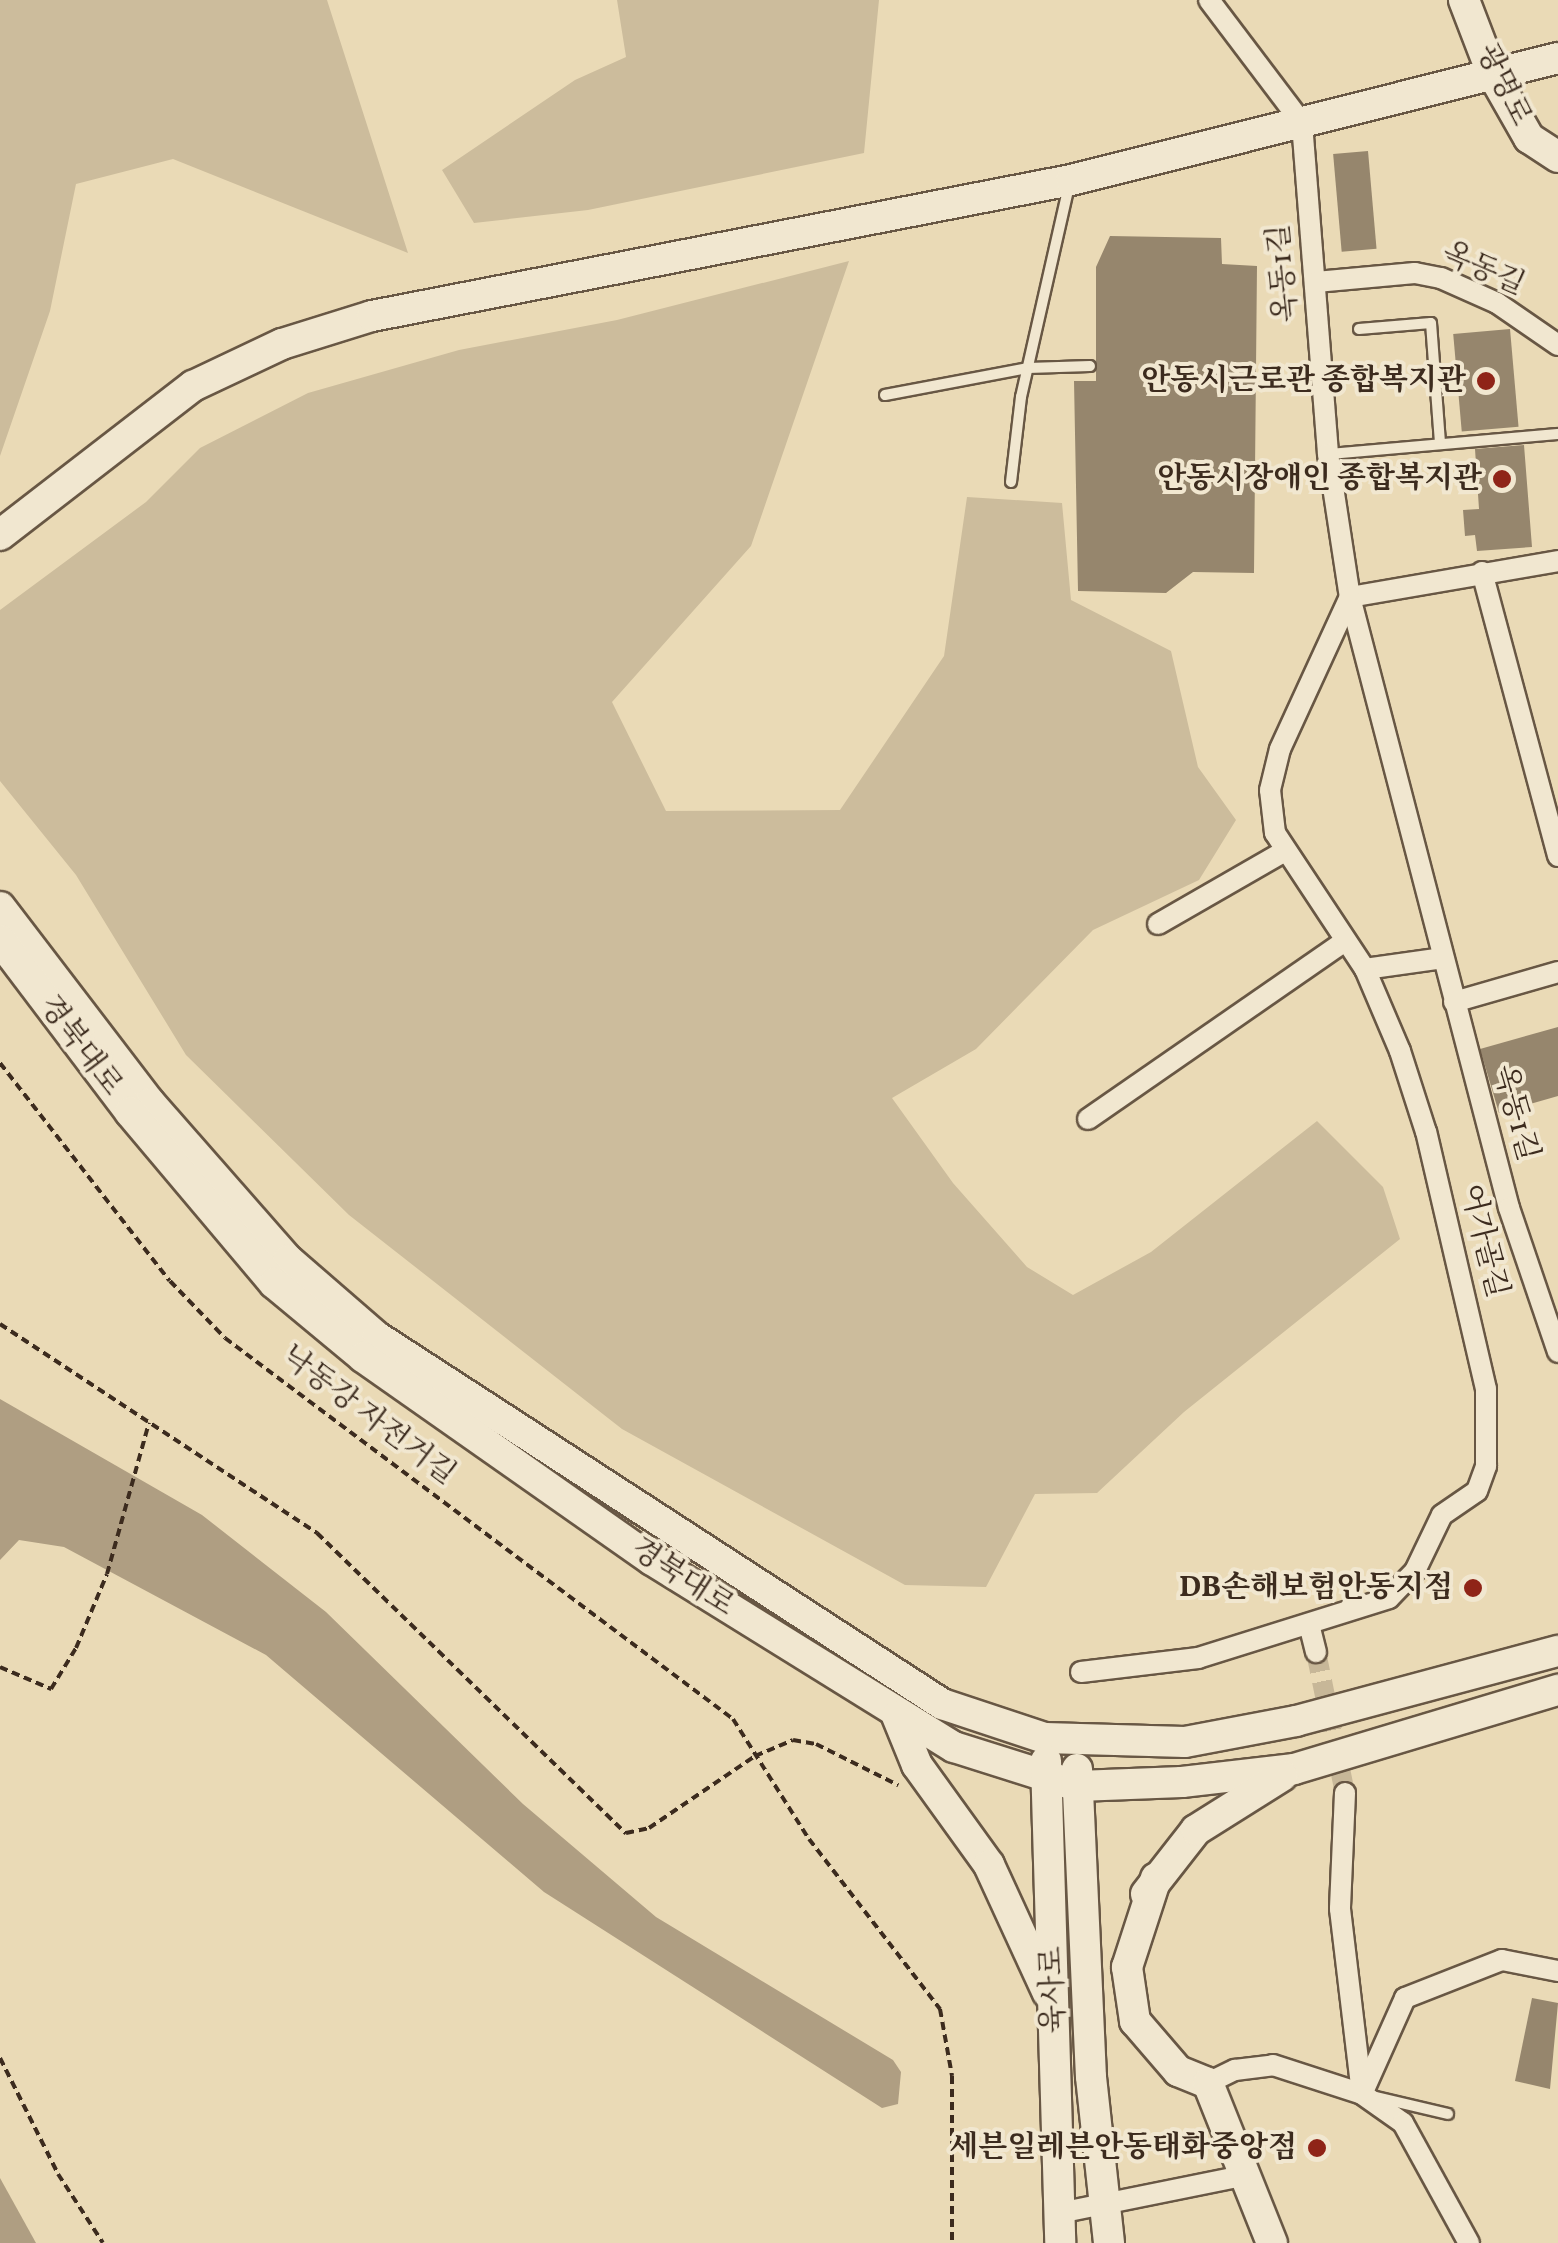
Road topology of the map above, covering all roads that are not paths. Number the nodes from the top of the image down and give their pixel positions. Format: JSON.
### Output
{"nodes":[{"id":1,"x":1210,"y":0,"type":"edge"},
{"id":2,"x":1464,"y":0,"type":"edge"},
{"id":3,"x":1558,"y":58,"type":"edge"},
{"id":4,"x":1492,"y":73,"type":"junction"},
{"id":5,"x":1302,"y":124,"type":"junction"},
{"id":6,"x":1558,"y":158,"type":"edge"},
{"id":7,"x":1071,"y":180,"type":"junction"},
{"id":8,"x":1316,"y":282,"type":"junction"},
{"id":9,"x":1358,"y":329,"type":"dead end"},
{"id":10,"x":1558,"y":345,"type":"edge"},
{"id":11,"x":1090,"y":366,"type":"dead end"},
{"id":12,"x":1028,"y":368,"type":"junction"},
{"id":13,"x":884,"y":395,"type":"dead end"},
{"id":14,"x":1558,"y":434,"type":"edge"},
{"id":15,"x":1440,"y":444,"type":"junction"},
{"id":16,"x":1328,"y":454,"type":"junction"},
{"id":17,"x":1011,"y":482,"type":"dead end"},
{"id":18,"x":0,"y":535,"type":"edge"},
{"id":19,"x":1558,"y":561,"type":"edge"},
{"id":20,"x":1482,"y":572,"type":"junction"},
{"id":21,"x":1350,"y":597,"type":"junction"},
{"id":22,"x":1285,"y":851,"type":"junction"},
{"id":23,"x":1558,"y":856,"type":"edge"},
{"id":24,"x":0,"y":907,"type":"edge"},
{"id":25,"x":1158,"y":924,"type":"dead end"},
{"id":26,"x":0,"y":940,"type":"edge"},
{"id":27,"x":1346,"y":941,"type":"junction"},
{"id":28,"x":1443,"y":958,"type":"junction"},
{"id":29,"x":1365,"y":969,"type":"junction"},
{"id":30,"x":1558,"y":972,"type":"edge"},
{"id":31,"x":1454,"y":1002,"type":"junction"},
{"id":32,"x":1088,"y":1118,"type":"dead end"},
{"id":33,"x":1552,"y":1315,"type":"edge"},
{"id":34,"x":1558,"y":1352,"type":"edge"},
{"id":35,"x":1308,"y":1624,"type":"junction"},
{"id":36,"x":1558,"y":1651,"type":"edge"},
{"id":37,"x":1316,"y":1652,"type":"tunnel mouth"},
{"id":38,"x":1081,"y":1672,"type":"dead end"},
{"id":39,"x":1558,"y":1690,"type":"edge"},
{"id":40,"x":897,"y":1716,"type":"junction"},
{"id":41,"x":1060,"y":1739,"type":"junction"},
{"id":42,"x":1294,"y":1769,"type":"junction"},
{"id":43,"x":1047,"y":1780,"type":"junction"},
{"id":44,"x":1078,"y":1786,"type":"junction"},
{"id":45,"x":1344,"y":1793,"type":"tunnel mouth"},
{"id":46,"x":1156,"y":1878,"type":"junction"},
{"id":47,"x":1558,"y":1971,"type":"edge"},
{"id":48,"x":1054,"y":2007,"type":"junction"},
{"id":49,"x":1091,"y":2077,"type":"junction"},
{"id":50,"x":1208,"y":2084,"type":"junction"},
{"id":51,"x":1362,"y":2094,"type":"junction"},
{"id":52,"x":1448,"y":2114,"type":"dead end"},
{"id":53,"x":1242,"y":2176,"type":"junction"},
{"id":54,"x":1106,"y":2208,"type":"junction"},
{"id":55,"x":1060,"y":2228,"type":"edge"},
{"id":56,"x":1108,"y":2243,"type":"edge"},
{"id":57,"x":1272,"y":2243,"type":"edge"},
{"id":58,"x":1469,"y":2243,"type":"edge"}],
"edges":[{"from":1,"to":5,"type":"street"},
{"from":2,"to":4,"type":"street","name":"광명로"},
{"from":3,"to":4,"type":"street"},
{"from":4,"to":5,"type":"street"},
{"from":4,"to":6,"type":"street","name":"광명로"},
{"from":5,"to":7,"type":"street"},
{"from":5,"to":8,"type":"street","name":"옥동1길"},
{"from":7,"to":12,"type":"lane"},
{"from":7,"to":18,"type":"street"},
{"from":8,"to":10,"type":"street","name":"옥동길"},
{"from":8,"to":16,"type":"street","name":"옥동1길"},
{"from":9,"to":15,"type":"lane"},
{"from":11,"to":12,"type":"lane"},
{"from":12,"to":13,"type":"lane"},
{"from":12,"to":17,"type":"lane"},
{"from":14,"to":15,"type":"lane"},
{"from":15,"to":16,"type":"lane"},
{"from":16,"to":21,"type":"street","name":"옥동1길"},
{"from":19,"to":20,"type":"street"},
{"from":20,"to":21,"type":"street"},
{"from":20,"to":23,"type":"street"},
{"from":21,"to":22,"type":"street","name":"어가골길"},
{"from":21,"to":28,"type":"street","name":"옥동1길"},
{"from":22,"to":25,"type":"street"},
{"from":22,"to":27,"type":"street","name":"어가골길"},
{"from":24,"to":41,"type":"street","name":"경북대로"},
{"from":26,"to":40,"type":"street","name":"경북대로"},
{"from":27,"to":29,"type":"street","name":"어가골길"},
{"from":27,"to":32,"type":"street"},
{"from":28,"to":29,"type":"street"},
{"from":28,"to":31,"type":"street","name":"옥동1길"},
{"from":29,"to":35,"type":"street","name":"어가골길"},
{"from":30,"to":31,"type":"street"},
{"from":31,"to":33,"type":"street","name":"옥동1길"},
{"from":33,"to":34,"type":"street","name":"옥동1길"},
{"from":35,"to":37,"type":"street"},
{"from":35,"to":38,"type":"street","name":"어가골길"},
{"from":36,"to":41,"type":"street","name":"경북대로"},
{"from":39,"to":42,"type":"street","name":"경북대로"},
{"from":40,"to":43,"type":"street","name":"경북대로"},
{"from":40,"to":48,"type":"street"},
{"from":41,"to":43,"type":"street","name":"육사로"},
{"from":41,"to":44,"type":"street","name":"육사로"},
{"from":42,"to":44,"type":"street","name":"경북대로"},
{"from":42,"to":46,"type":"street"},
{"from":43,"to":44,"type":"street","name":"경북대로"},
{"from":43,"to":48,"type":"street","name":"육사로"},
{"from":44,"to":49,"type":"street","name":"육사로"},
{"from":45,"to":51,"type":"street"},
{"from":46,"to":49,"type":"street"},
{"from":46,"to":50,"type":"street"},
{"from":47,"to":51,"type":"street"},
{"from":48,"to":55,"type":"street","name":"육사로"},
{"from":49,"to":54,"type":"street","name":"육사로"},
{"from":50,"to":51,"type":"street"},
{"from":50,"to":53,"type":"street"},
{"from":51,"to":52,"type":"lane"},
{"from":51,"to":58,"type":"street"},
{"from":53,"to":54,"type":"street"},
{"from":53,"to":57,"type":"street"},
{"from":54,"to":55,"type":"street"},
{"from":54,"to":56,"type":"street","name":"육사로"}]}
